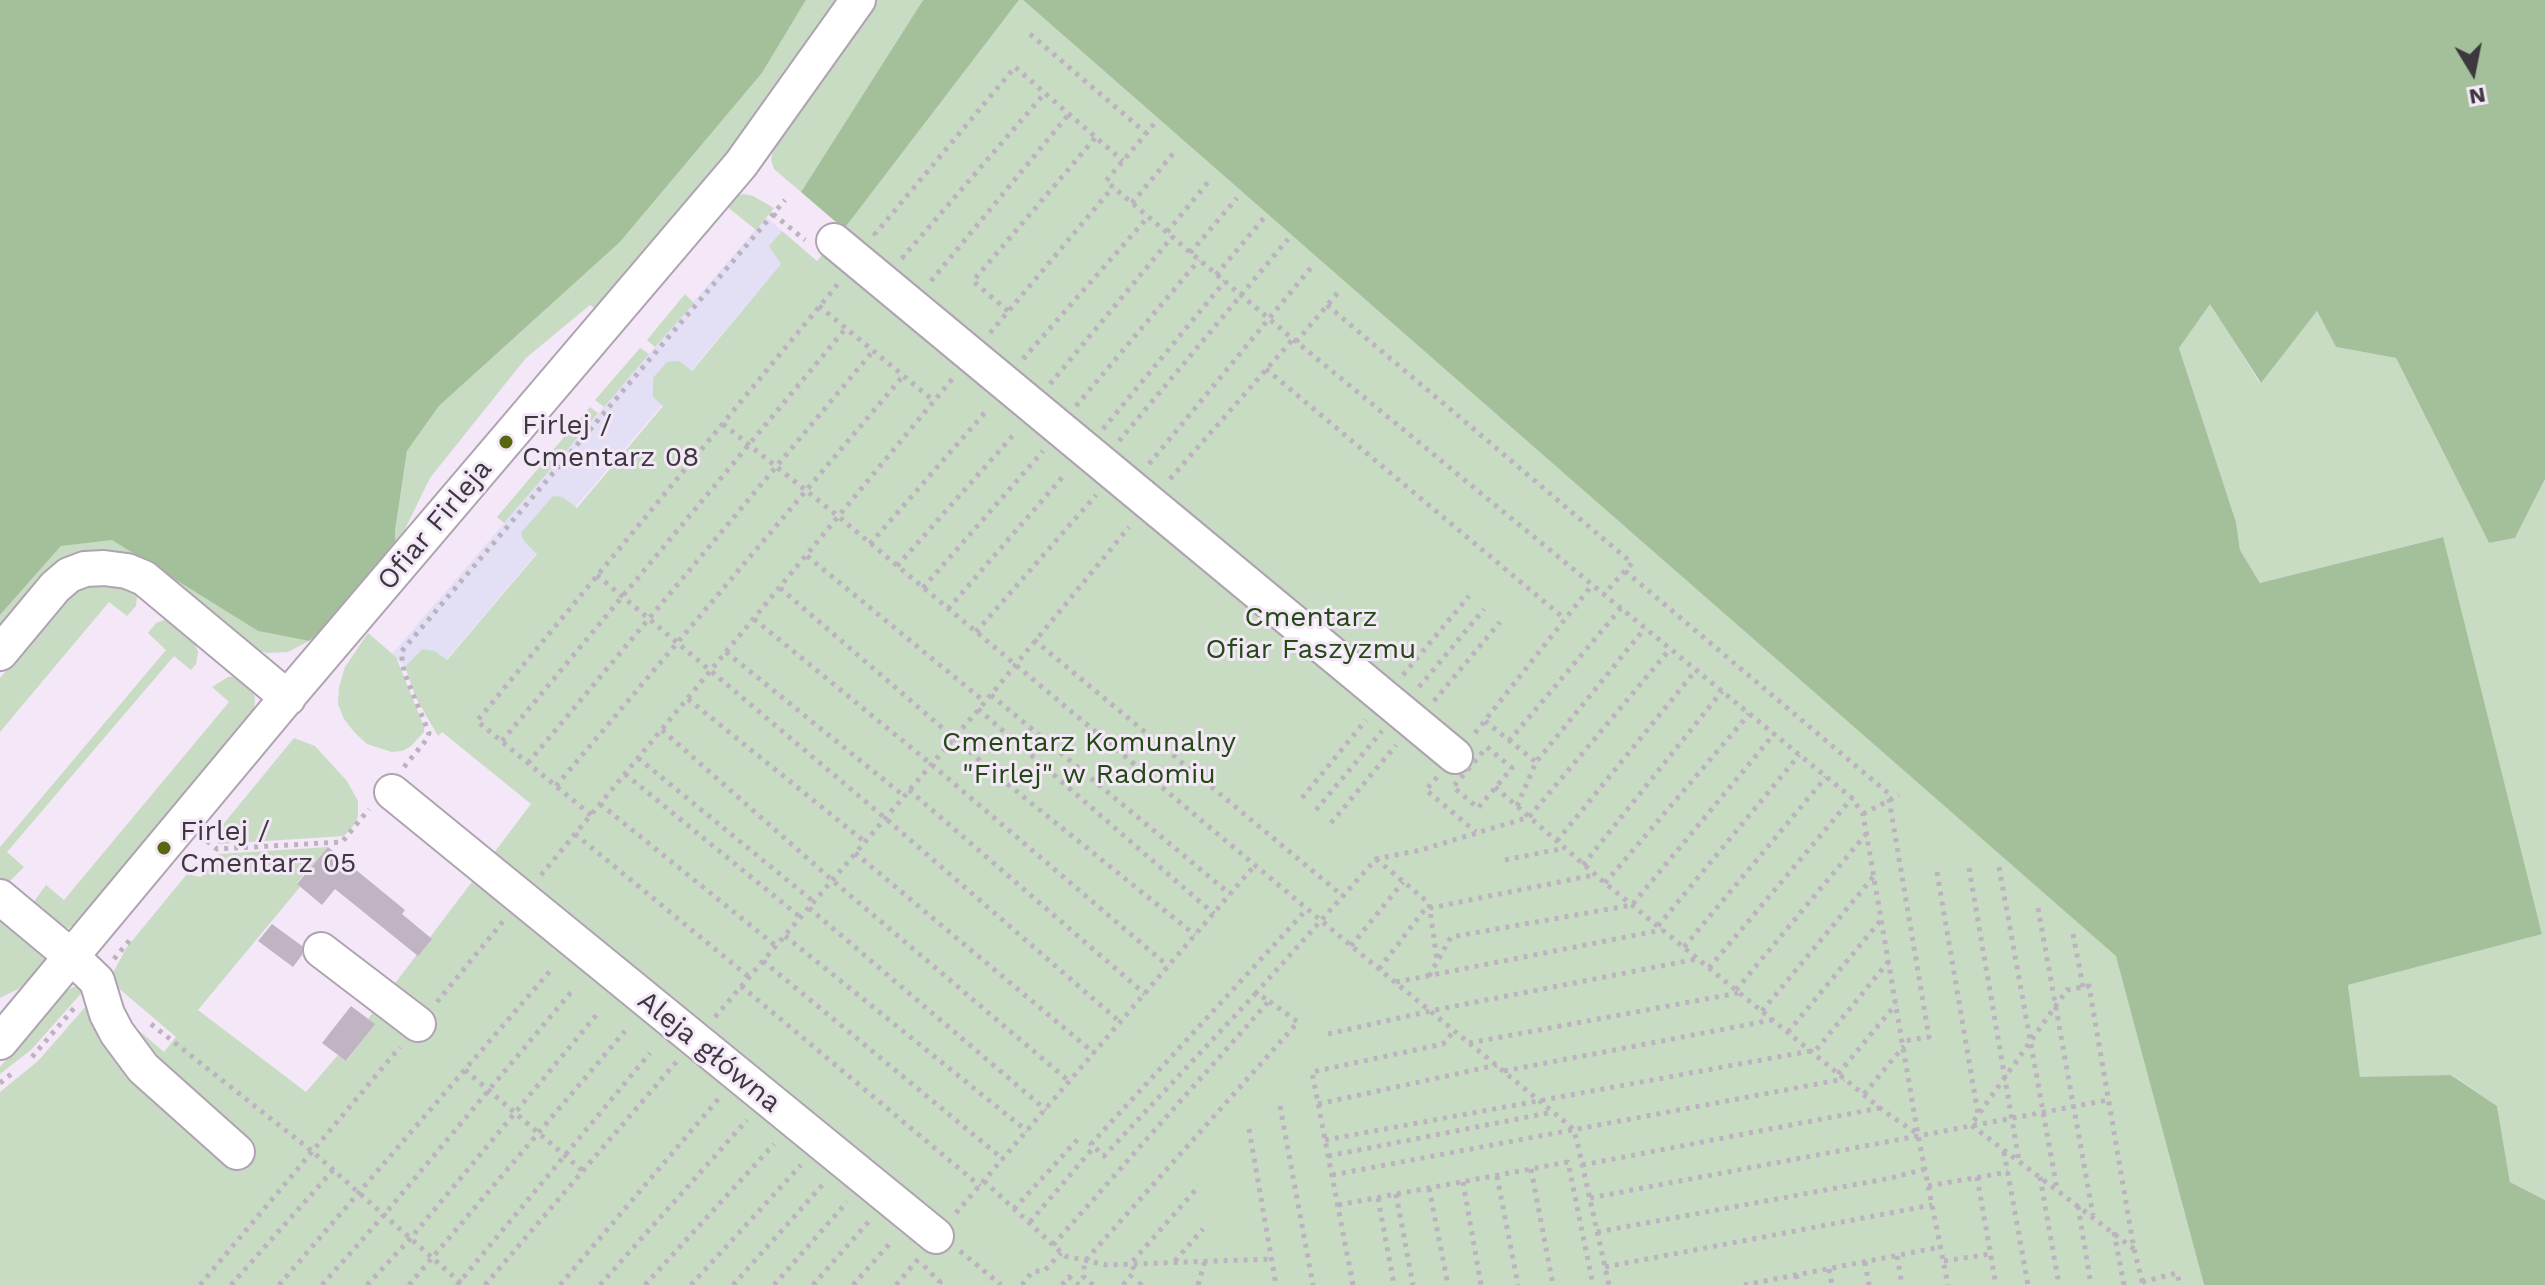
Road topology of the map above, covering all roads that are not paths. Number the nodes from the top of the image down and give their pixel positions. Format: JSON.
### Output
{"nodes":[{"id":1,"x":858,"y":0,"type":"edge"},
{"id":2,"x":834,"y":241,"type":"dead end"},
{"id":3,"x":0,"y":653,"type":"edge"},
{"id":4,"x":288,"y":698,"type":"junction"},
{"id":5,"x":1455,"y":756,"type":"road end"},
{"id":6,"x":389,"y":788,"type":"road end"},
{"id":7,"x":0,"y":897,"type":"edge"},
{"id":8,"x":321,"y":950,"type":"dead end"},
{"id":9,"x":72,"y":957,"type":"junction"},
{"id":10,"x":15,"y":1008,"type":"edge"},
{"id":11,"x":418,"y":1024,"type":"road end"},
{"id":12,"x":0,"y":1042,"type":"edge"},
{"id":13,"x":237,"y":1152,"type":"dead end"},
{"id":14,"x":936,"y":1236,"type":"road end"}],
"edges":[{"from":1,"to":4,"type":"street","name":"Ofiar Firleja"},
{"from":2,"to":5,"type":"street"},
{"from":3,"to":4,"type":"street"},
{"from":4,"to":9,"type":"street","name":"Ofiar Firleja"},
{"from":6,"to":14,"type":"street","name":"Aleja główna"},
{"from":7,"to":9,"type":"street"},
{"from":8,"to":11,"type":"street"},
{"from":9,"to":10,"type":"street","name":"Ofiar Firleja"},
{"from":9,"to":13,"type":"street"},
{"from":10,"to":12,"type":"street","name":"Ofiar Firleja"}]}
